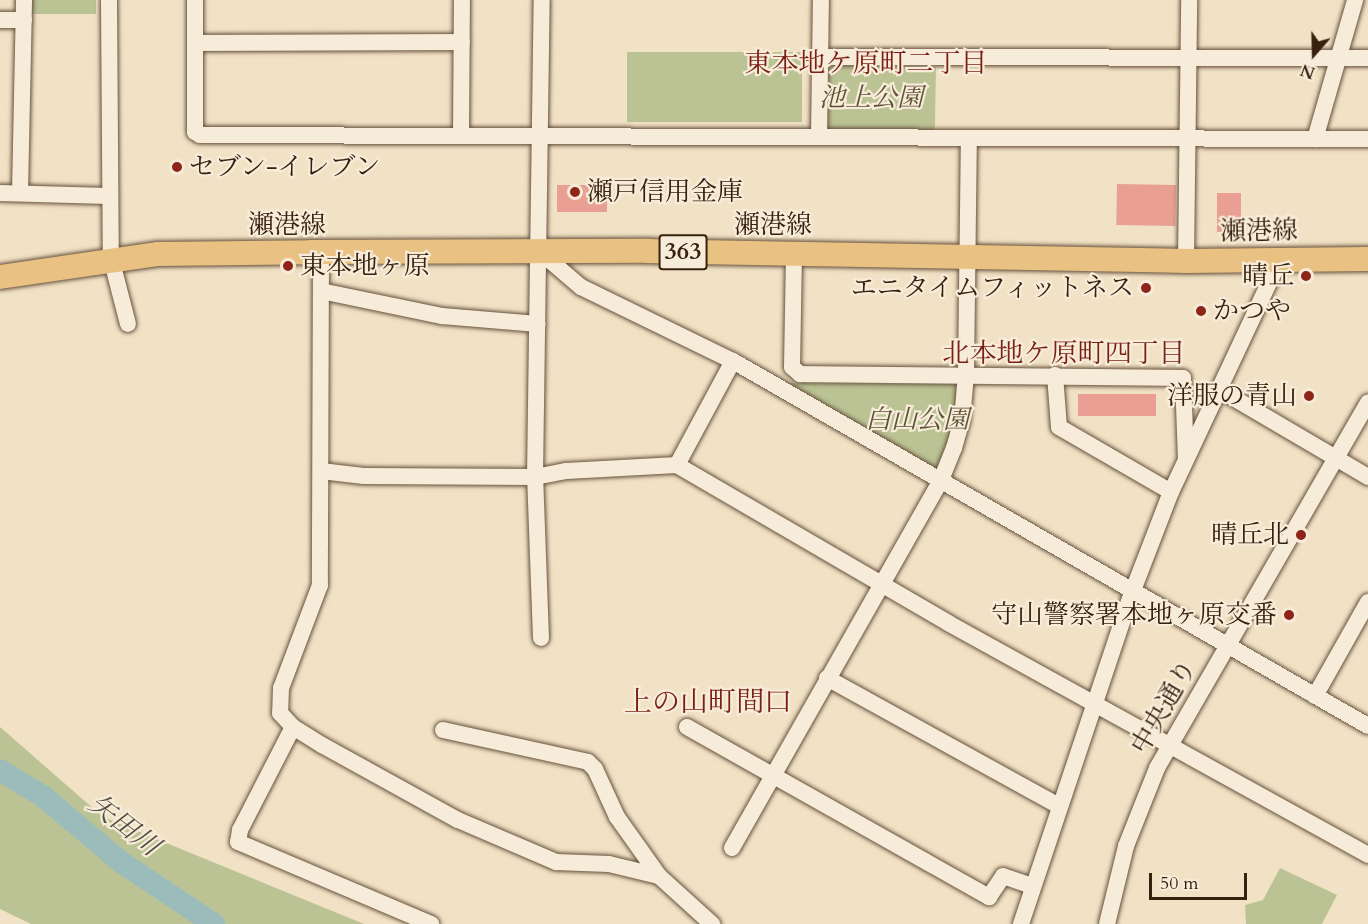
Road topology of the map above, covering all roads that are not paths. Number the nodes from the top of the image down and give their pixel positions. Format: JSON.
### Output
{"nodes":[{"id":1,"x":24,"y":0,"type":"edge"},
{"id":2,"x":109,"y":0,"type":"edge"},
{"id":3,"x":195,"y":0,"type":"edge"},
{"id":4,"x":462,"y":0,"type":"edge"},
{"id":5,"x":542,"y":0,"type":"edge"},
{"id":6,"x":821,"y":0,"type":"edge"},
{"id":7,"x":1189,"y":0,"type":"edge"},
{"id":8,"x":1355,"y":0,"type":"edge"},
{"id":9,"x":0,"y":20,"type":"edge"},
{"id":10,"x":24,"y":20,"type":"junction"},
{"id":11,"x":462,"y":42,"type":"junction"},
{"id":12,"x":196,"y":43,"type":"junction"},
{"id":13,"x":1337,"y":56,"type":"junction"},
{"id":14,"x":821,"y":57,"type":"junction"},
{"id":15,"x":1188,"y":58,"type":"junction"},
{"id":16,"x":1368,"y":58,"type":"edge"},
{"id":17,"x":461,"y":134,"type":"junction"},
{"id":18,"x":541,"y":135,"type":"junction"},
{"id":19,"x":819,"y":137,"type":"junction"},
{"id":20,"x":969,"y":138,"type":"junction"},
{"id":21,"x":1187,"y":138,"type":"junction"},
{"id":22,"x":1315,"y":139,"type":"junction"},
{"id":23,"x":1368,"y":139,"type":"edge"},
{"id":24,"x":0,"y":193,"type":"edge"},
{"id":25,"x":20,"y":193,"type":"junction"},
{"id":26,"x":108,"y":196,"type":"junction"},
{"id":27,"x":540,"y":252,"type":"junction"},
{"id":28,"x":794,"y":253,"type":"junction"},
{"id":29,"x":321,"y":254,"type":"junction"},
{"id":30,"x":968,"y":256,"type":"junction"},
{"id":31,"x":111,"y":258,"type":"junction"},
{"id":32,"x":1368,"y":258,"type":"edge"},
{"id":33,"x":1280,"y":259,"type":"junction"},
{"id":34,"x":1186,"y":261,"type":"junction"},
{"id":35,"x":0,"y":277,"type":"edge"},
{"id":36,"x":321,"y":291,"type":"junction"},
{"id":37,"x":128,"y":324,"type":"dead end"},
{"id":38,"x":538,"y":324,"type":"junction"},
{"id":39,"x":733,"y":361,"type":"junction"},
{"id":40,"x":966,"y":374,"type":"junction"},
{"id":41,"x":1055,"y":375,"type":"junction"},
{"id":42,"x":1220,"y":390,"type":"junction"},
{"id":43,"x":1368,"y":403,"type":"edge"},
{"id":44,"x":1337,"y":457,"type":"junction"},
{"id":45,"x":1186,"y":463,"type":"junction"},
{"id":46,"x":677,"y":465,"type":"junction"},
{"id":47,"x":321,"y":471,"type":"junction"},
{"id":48,"x":535,"y":477,"type":"junction"},
{"id":49,"x":1368,"y":477,"type":"edge"},
{"id":50,"x":941,"y":480,"type":"junction"},
{"id":51,"x":1171,"y":492,"type":"junction"},
{"id":52,"x":881,"y":584,"type":"junction"},
{"id":53,"x":1132,"y":593,"type":"junction"},
{"id":54,"x":1366,"y":612,"type":"edge"},
{"id":55,"x":541,"y":638,"type":"dead end"},
{"id":56,"x":1228,"y":647,"type":"junction"},
{"id":57,"x":827,"y":678,"type":"junction"},
{"id":58,"x":1316,"y":696,"type":"junction"},
{"id":59,"x":1093,"y":701,"type":"junction"},
{"id":60,"x":1368,"y":726,"type":"edge"},
{"id":61,"x":687,"y":727,"type":"dead end"},
{"id":62,"x":293,"y":728,"type":"junction"},
{"id":63,"x":443,"y":730,"type":"dead end"},
{"id":64,"x":1170,"y":744,"type":"junction"},
{"id":65,"x":774,"y":776,"type":"junction"},
{"id":66,"x":1059,"y":806,"type":"junction"},
{"id":67,"x":732,"y":848,"type":"dead end"},
{"id":68,"x":1368,"y":855,"type":"edge"},
{"id":69,"x":659,"y":876,"type":"junction"},
{"id":70,"x":1032,"y":886,"type":"junction"},
{"id":71,"x":431,"y":924,"type":"edge"},
{"id":72,"x":712,"y":924,"type":"edge"},
{"id":73,"x":1021,"y":924,"type":"edge"},
{"id":74,"x":1107,"y":924,"type":"edge"}],
"edges":[{"from":1,"to":10,"type":"street"},
{"from":2,"to":26,"type":"street"},
{"from":3,"to":12,"type":"street"},
{"from":4,"to":11,"type":"street"},
{"from":5,"to":18,"type":"street"},
{"from":6,"to":14,"type":"street"},
{"from":7,"to":15,"type":"street"},
{"from":8,"to":13,"type":"street"},
{"from":9,"to":10,"type":"street"},
{"from":10,"to":25,"type":"street"},
{"from":11,"to":12,"type":"street"},
{"from":11,"to":17,"type":"street"},
{"from":12,"to":17,"type":"street"},
{"from":13,"to":15,"type":"street"},
{"from":13,"to":16,"type":"street"},
{"from":13,"to":22,"type":"street"},
{"from":14,"to":15,"type":"street"},
{"from":14,"to":19,"type":"street"},
{"from":15,"to":21,"type":"street"},
{"from":17,"to":18,"type":"street"},
{"from":18,"to":19,"type":"street"},
{"from":18,"to":27,"type":"street"},
{"from":19,"to":20,"type":"street"},
{"from":20,"to":21,"type":"street"},
{"from":20,"to":30,"type":"street"},
{"from":21,"to":22,"type":"street"},
{"from":21,"to":34,"type":"street"},
{"from":22,"to":23,"type":"street"},
{"from":24,"to":25,"type":"street"},
{"from":25,"to":26,"type":"street"},
{"from":26,"to":31,"type":"street"},
{"from":27,"to":28,"type":"highway","name":"瀬港線","number":"363"},
{"from":27,"to":29,"type":"highway","name":"瀬港線","number":"363"},
{"from":27,"to":38,"type":"street"},
{"from":27,"to":39,"type":"street"},
{"from":28,"to":30,"type":"highway","name":"瀬港線","number":"363"},
{"from":28,"to":40,"type":"street"},
{"from":29,"to":31,"type":"highway","name":"瀬港線","number":"363"},
{"from":29,"to":36,"type":"street"},
{"from":30,"to":34,"type":"highway","name":"瀬港線","number":"363"},
{"from":30,"to":40,"type":"street"},
{"from":31,"to":35,"type":"highway","name":"瀬港線","number":"363"},
{"from":31,"to":37,"type":"street"},
{"from":32,"to":33,"type":"highway","name":"瀬港線","number":"363"},
{"from":33,"to":34,"type":"highway","name":"瀬港線","number":"363"},
{"from":33,"to":42,"type":"street"},
{"from":36,"to":38,"type":"street"},
{"from":36,"to":47,"type":"street"},
{"from":38,"to":48,"type":"street"},
{"from":39,"to":46,"type":"street"},
{"from":39,"to":50,"type":"street"},
{"from":40,"to":41,"type":"street"},
{"from":40,"to":50,"type":"street"},
{"from":41,"to":45,"type":"street"},
{"from":41,"to":51,"type":"street"},
{"from":42,"to":44,"type":"street"},
{"from":42,"to":45,"type":"street"},
{"from":43,"to":44,"type":"street","name":"中央通り"},
{"from":44,"to":49,"type":"street"},
{"from":44,"to":56,"type":"street","name":"中央通り"},
{"from":45,"to":51,"type":"street"},
{"from":46,"to":48,"type":"street"},
{"from":46,"to":52,"type":"street"},
{"from":47,"to":48,"type":"street"},
{"from":47,"to":62,"type":"street"},
{"from":48,"to":55,"type":"street"},
{"from":50,"to":52,"type":"street"},
{"from":50,"to":53,"type":"street"},
{"from":51,"to":53,"type":"street"},
{"from":52,"to":57,"type":"street"},
{"from":52,"to":59,"type":"street"},
{"from":53,"to":56,"type":"street"},
{"from":53,"to":59,"type":"street"},
{"from":54,"to":58,"type":"street"},
{"from":56,"to":58,"type":"street"},
{"from":56,"to":64,"type":"street","name":"中央通り"},
{"from":57,"to":65,"type":"street"},
{"from":57,"to":66,"type":"street"},
{"from":58,"to":60,"type":"street"},
{"from":59,"to":64,"type":"street"},
{"from":59,"to":66,"type":"street"},
{"from":61,"to":65,"type":"street"},
{"from":62,"to":69,"type":"street"},
{"from":62,"to":71,"type":"street"},
{"from":63,"to":69,"type":"street"},
{"from":64,"to":68,"type":"street"},
{"from":64,"to":74,"type":"street","name":"中央通り"},
{"from":65,"to":67,"type":"street"},
{"from":65,"to":70,"type":"street"},
{"from":66,"to":70,"type":"street"},
{"from":69,"to":72,"type":"street"},
{"from":70,"to":73,"type":"street"}]}
